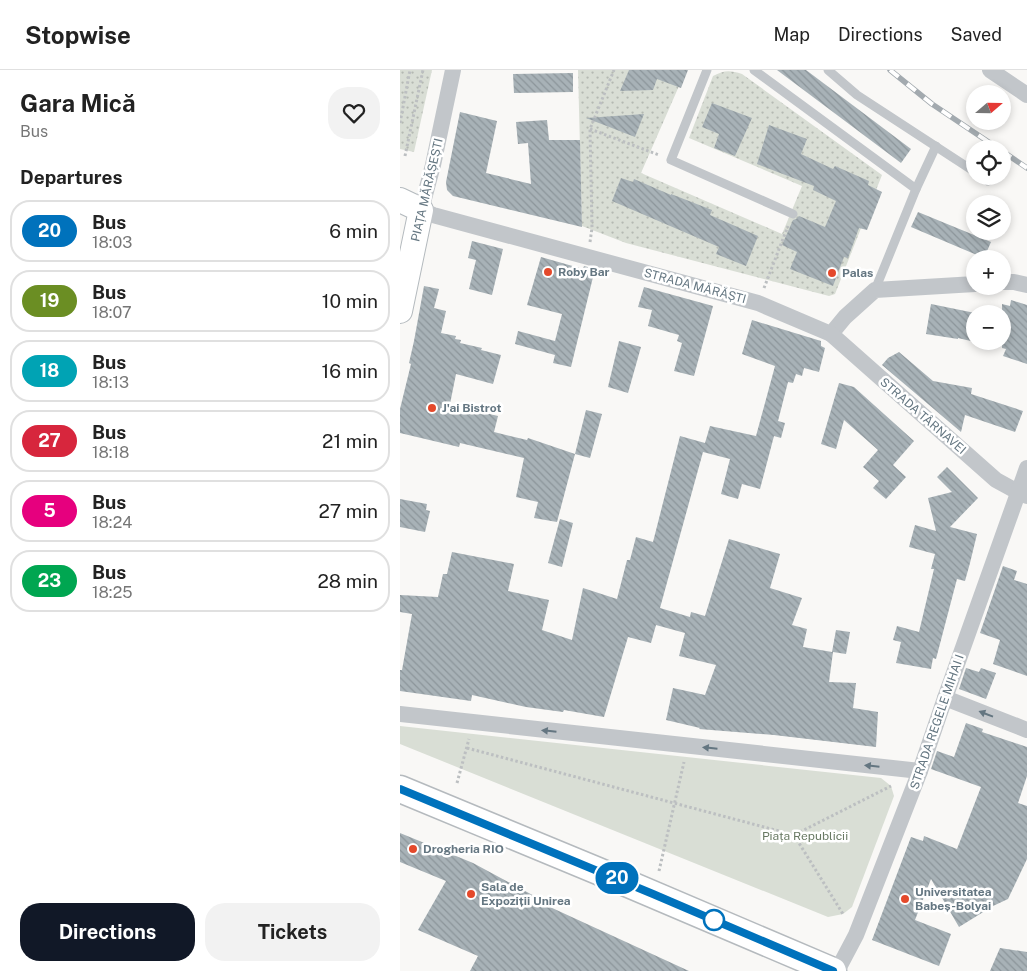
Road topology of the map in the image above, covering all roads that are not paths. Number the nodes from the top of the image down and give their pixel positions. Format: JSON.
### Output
{"nodes":[{"id":1,"x":453,"y":70,"type":"edge"},
{"id":2,"x":707,"y":70,"type":"edge"},
{"id":3,"x":754,"y":70,"type":"edge"},
{"id":4,"x":828,"y":70,"type":"edge"},
{"id":5,"x":990,"y":70,"type":"edge"},
{"id":6,"x":1027,"y":95,"type":"edge"},
{"id":7,"x":936,"y":146,"type":"junction"},
{"id":8,"x":966,"y":166,"type":"edge"},
{"id":9,"x":916,"y":189,"type":"junction"},
{"id":10,"x":400,"y":200,"type":"edge"},
{"id":11,"x":421,"y":210,"type":"junction"},
{"id":12,"x":793,"y":214,"type":"road end"},
{"id":13,"x":1011,"y":282,"type":"edge"},
{"id":14,"x":966,"y":285,"type":"edge"},
{"id":15,"x":1027,"y":285,"type":"edge"},
{"id":16,"x":875,"y":290,"type":"junction"},
{"id":17,"x":400,"y":311,"type":"edge"},
{"id":18,"x":831,"y":334,"type":"junction"},
{"id":19,"x":1027,"y":468,"type":"edge"},
{"id":20,"x":1022,"y":494,"type":"edge"},
{"id":21,"x":945,"y":698,"type":"junction"},
{"id":22,"x":400,"y":714,"type":"edge"},
{"id":23,"x":1027,"y":730,"type":"edge"},
{"id":24,"x":920,"y":771,"type":"junction"},
{"id":25,"x":400,"y":789,"type":"edge"},
{"id":26,"x":835,"y":971,"type":"edge"}],
"edges":[{"from":1,"to":11,"type":"street","name":"PIAȚA MĂRĂȘEȘTI"},
{"from":2,"to":12,"type":"lane"},
{"from":3,"to":9,"type":"lane"},
{"from":4,"to":7,"type":"lane"},
{"from":5,"to":6,"type":"street"},
{"from":7,"to":8,"type":"lane"},
{"from":7,"to":9,"type":"lane"},
{"from":9,"to":16,"type":"lane"},
{"from":10,"to":11,"type":"main road","name":"STRADA MĂRĂȘTI"},
{"from":11,"to":17,"type":"main road","name":"PIAȚA MĂRĂȘEȘTI"},
{"from":11,"to":18,"type":"street","name":"STRADA MĂRĂȘTI"},
{"from":13,"to":15,"type":"street"},
{"from":14,"to":16,"type":"street"},
{"from":16,"to":18,"type":"street"},
{"from":18,"to":20,"type":"street","name":"STRADA TÂRNAVEI"},
{"from":19,"to":20,"type":"street","name":"STRADA REGELE MIHAI I"},
{"from":20,"to":21,"type":"street","name":"STRADA REGELE MIHAI I"},
{"from":23,"to":21,"type":"street","one_way":true},
{"from":21,"to":24,"type":"street","name":"STRADA REGELE MIHAI I"},
{"from":24,"to":22,"type":"street","one_way":true},
{"from":24,"to":26,"type":"street","name":"STRADA REGELE MIHAI I"},
{"from":25,"to":26,"type":"main road"}]}
